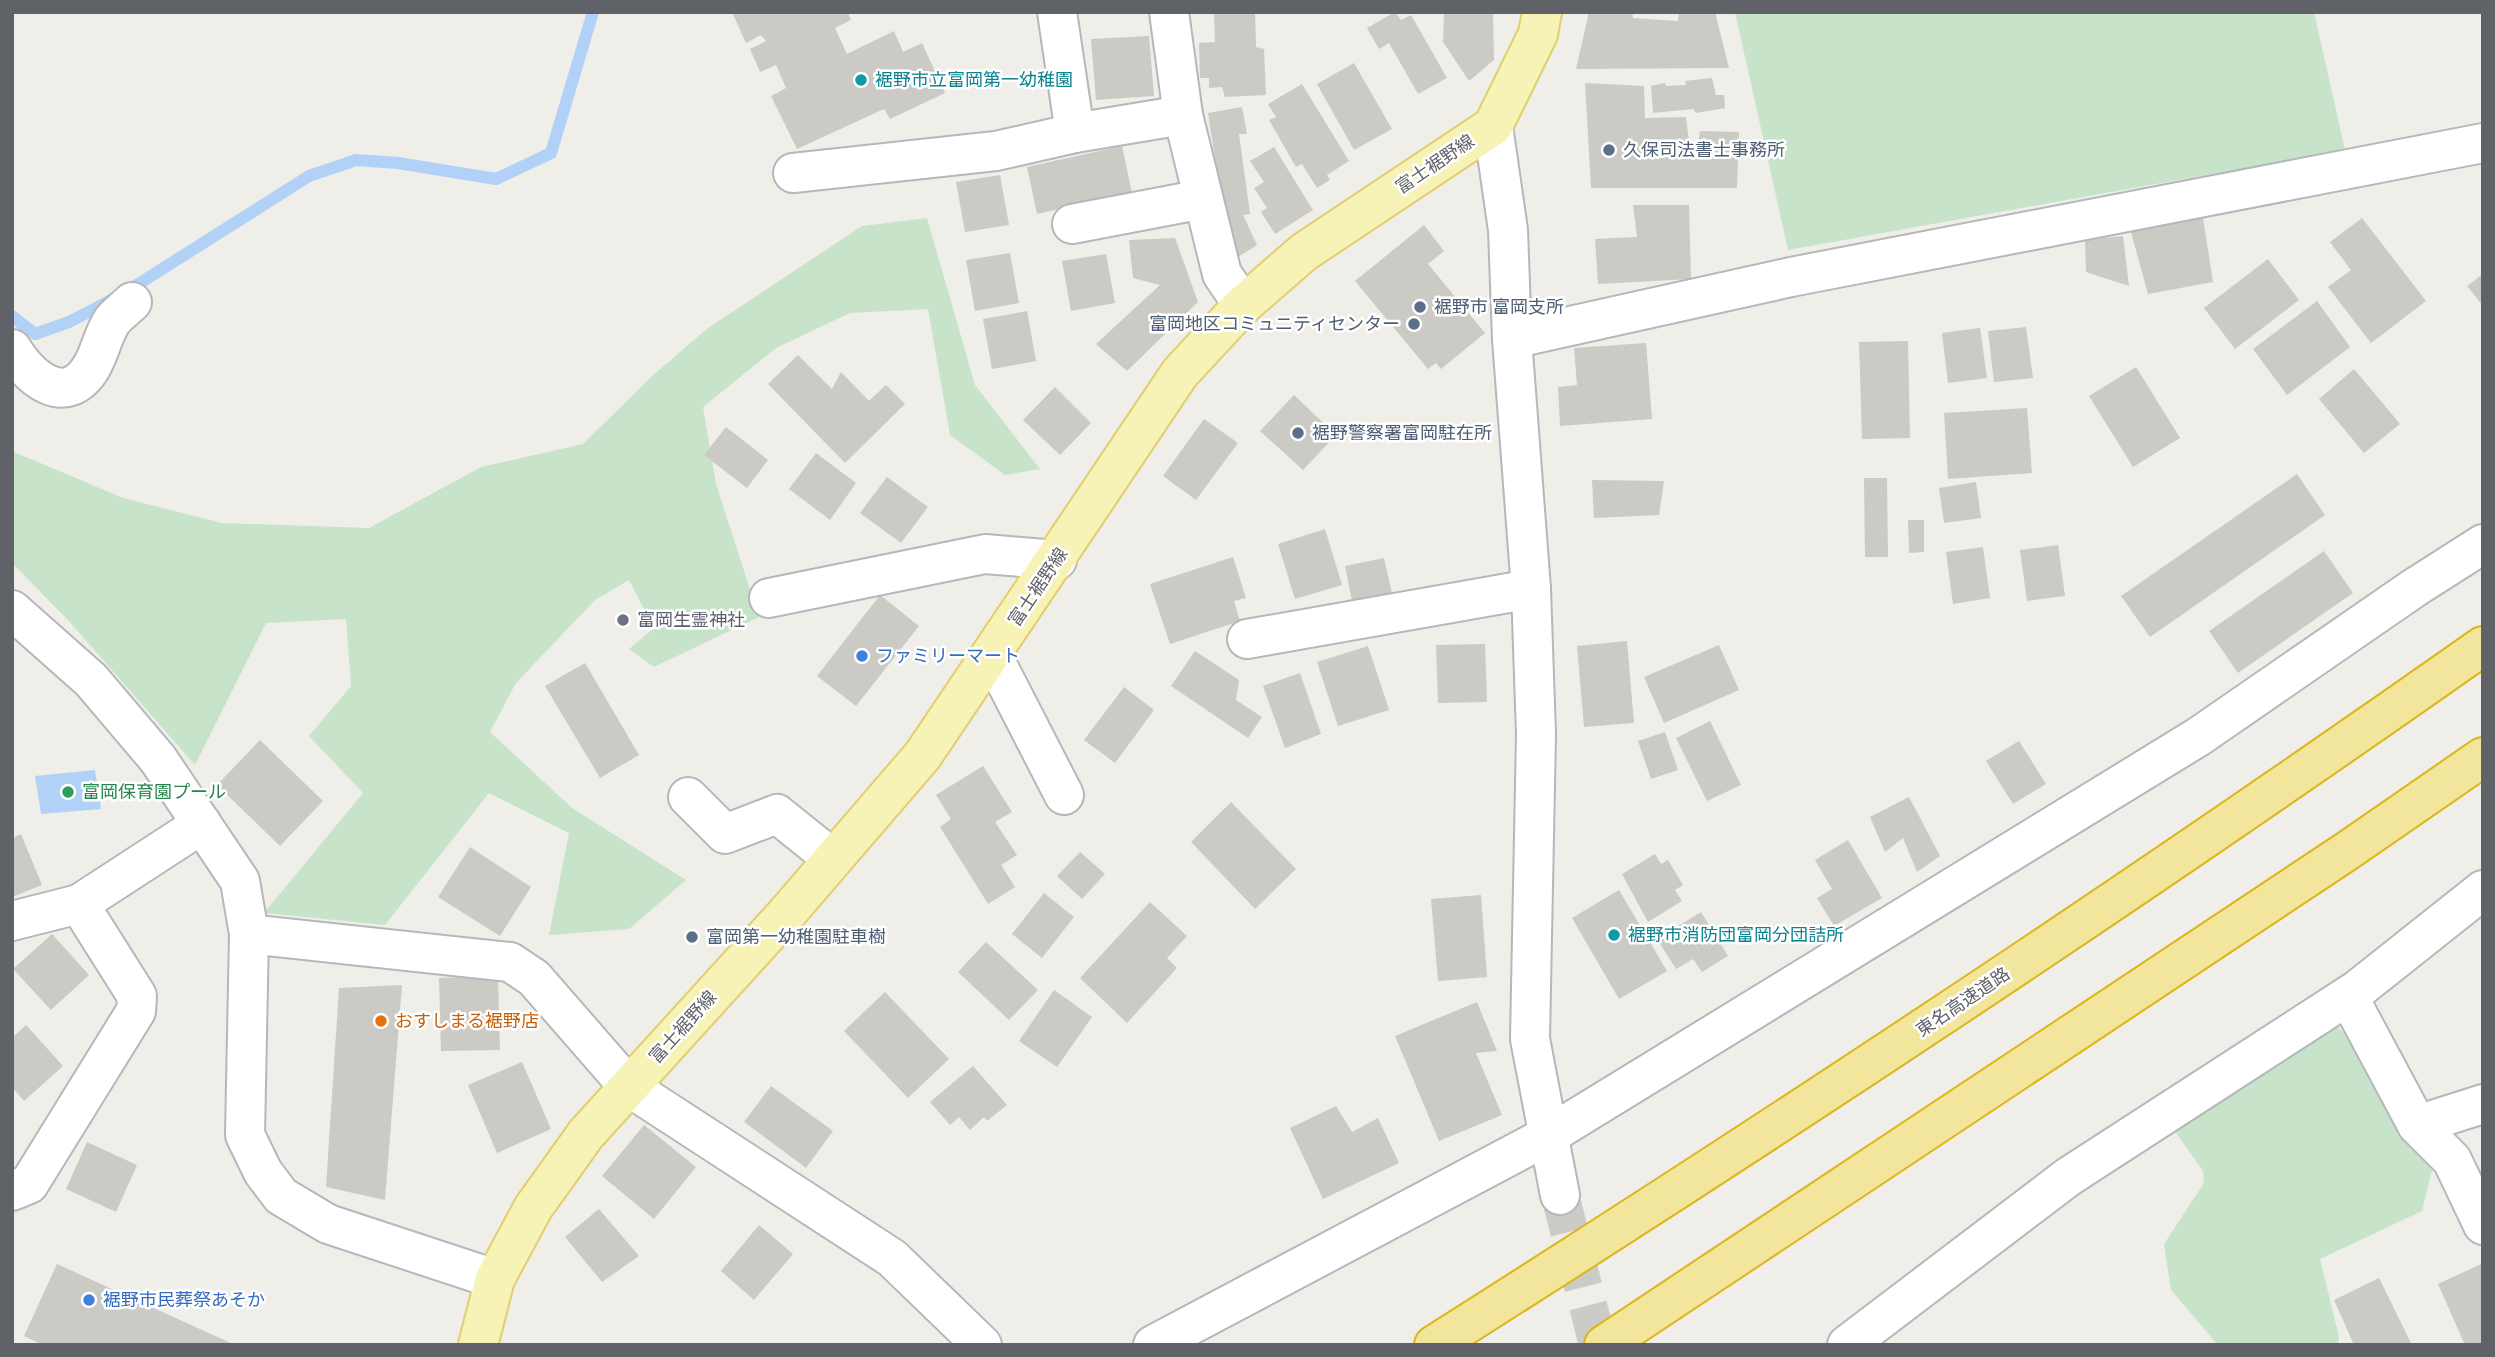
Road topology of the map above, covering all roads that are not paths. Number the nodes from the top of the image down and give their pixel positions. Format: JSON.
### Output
{"nodes":[{"id":1,"x":1058,"y":12,"type":"edge"},
{"id":2,"x":1170,"y":12,"type":"edge"},
{"id":3,"x":1542,"y":12,"type":"edge"},
{"id":4,"x":1184,"y":115,"type":"junction"},
{"id":5,"x":1493,"y":126,"type":"junction"},
{"id":6,"x":1075,"y":133,"type":"junction"},
{"id":7,"x":2483,"y":143,"type":"edge"},
{"id":8,"x":793,"y":173,"type":"dead end"},
{"id":9,"x":1203,"y":199,"type":"junction"},
{"id":10,"x":1072,"y":224,"type":"dead end"},
{"id":11,"x":132,"y":302,"type":"dead end"},
{"id":12,"x":1243,"y":304,"type":"junction"},
{"id":13,"x":1513,"y":338,"type":"junction"},
{"id":14,"x":12,"y":349,"type":"edge"},
{"id":15,"x":2483,"y":544,"type":"edge"},
{"id":16,"x":1057,"y":560,"type":"junction"},
{"id":17,"x":1531,"y":589,"type":"junction"},
{"id":18,"x":769,"y":598,"type":"dead end"},
{"id":19,"x":12,"y":610,"type":"edge"},
{"id":20,"x":1247,"y":639,"type":"dead end"},
{"id":21,"x":2483,"y":646,"type":"edge"},
{"id":22,"x":992,"y":655,"type":"junction"},
{"id":23,"x":2483,"y":757,"type":"edge"},
{"id":24,"x":1064,"y":795,"type":"dead end"},
{"id":25,"x":688,"y":797,"type":"dead end"},
{"id":26,"x":202,"y":824,"type":"junction"},
{"id":27,"x":833,"y":859,"type":"junction"},
{"id":28,"x":2483,"y":890,"type":"edge"},
{"id":29,"x":79,"y":904,"type":"junction"},
{"id":30,"x":12,"y":921,"type":"edge"},
{"id":31,"x":249,"y":934,"type":"junction"},
{"id":32,"x":2348,"y":996,"type":"junction"},
{"id":33,"x":629,"y":1087,"type":"junction"},
{"id":34,"x":2483,"y":1104,"type":"edge"},
{"id":35,"x":2417,"y":1125,"type":"junction"},
{"id":36,"x":1549,"y":1135,"type":"junction"},
{"id":37,"x":12,"y":1191,"type":"edge"},
{"id":38,"x":1560,"y":1195,"type":"tunnel mouth"},
{"id":39,"x":2483,"y":1225,"type":"edge"},
{"id":40,"x":495,"y":1279,"type":"junction"},
{"id":41,"x":1674,"y":1301,"type":"junction"},
{"id":42,"x":1855,"y":1342,"type":"edge"},
{"id":43,"x":478,"y":1345,"type":"edge"},
{"id":44,"x":982,"y":1345,"type":"edge"},
{"id":45,"x":1153,"y":1345,"type":"edge"},
{"id":46,"x":1434,"y":1345,"type":"edge"},
{"id":47,"x":1604,"y":1345,"type":"edge"},
{"id":48,"x":1623,"y":1345,"type":"edge"}],
"edges":[{"from":1,"to":6,"type":"street"},
{"from":2,"to":4,"type":"street"},
{"from":3,"to":5,"type":"main road","name":"富士裾野線"},
{"from":4,"to":6,"type":"street"},
{"from":4,"to":9,"type":"street"},
{"from":5,"to":12,"type":"main road","name":"富士裾野線"},
{"from":5,"to":13,"type":"street"},
{"from":6,"to":8,"type":"street"},
{"from":7,"to":13,"type":"street"},
{"from":9,"to":10,"type":"street"},
{"from":9,"to":12,"type":"street"},
{"from":11,"to":14,"type":"street"},
{"from":12,"to":16,"type":"main road","name":"富士裾野線"},
{"from":13,"to":17,"type":"street"},
{"from":15,"to":36,"type":"street"},
{"from":16,"to":18,"type":"street"},
{"from":16,"to":22,"type":"main road","name":"富士裾野線"},
{"from":17,"to":20,"type":"street"},
{"from":17,"to":36,"type":"street"},
{"from":19,"to":26,"type":"street"},
{"from":21,"to":46,"type":"highway","name":"東名高速道路"},
{"from":22,"to":24,"type":"street"},
{"from":22,"to":27,"type":"main road","name":"富士裾野線"},
{"from":23,"to":41,"type":"highway"},
{"from":25,"to":27,"type":"street"},
{"from":26,"to":29,"type":"street"},
{"from":26,"to":31,"type":"street"},
{"from":27,"to":33,"type":"main road","name":"富士裾野線"},
{"from":28,"to":32,"type":"street"},
{"from":29,"to":30,"type":"street"},
{"from":29,"to":37,"type":"street"},
{"from":31,"to":33,"type":"street"},
{"from":31,"to":40,"type":"street"},
{"from":32,"to":35,"type":"street"},
{"from":32,"to":42,"type":"street"},
{"from":33,"to":40,"type":"main road","name":"富士裾野線"},
{"from":33,"to":44,"type":"street"},
{"from":34,"to":35,"type":"street"},
{"from":35,"to":39,"type":"street"},
{"from":36,"to":38,"type":"street"},
{"from":36,"to":45,"type":"street"},
{"from":40,"to":43,"type":"main road","name":"富士裾野線"},
{"from":41,"to":47,"type":"highway"},
{"from":41,"to":48,"type":"street"}]}
